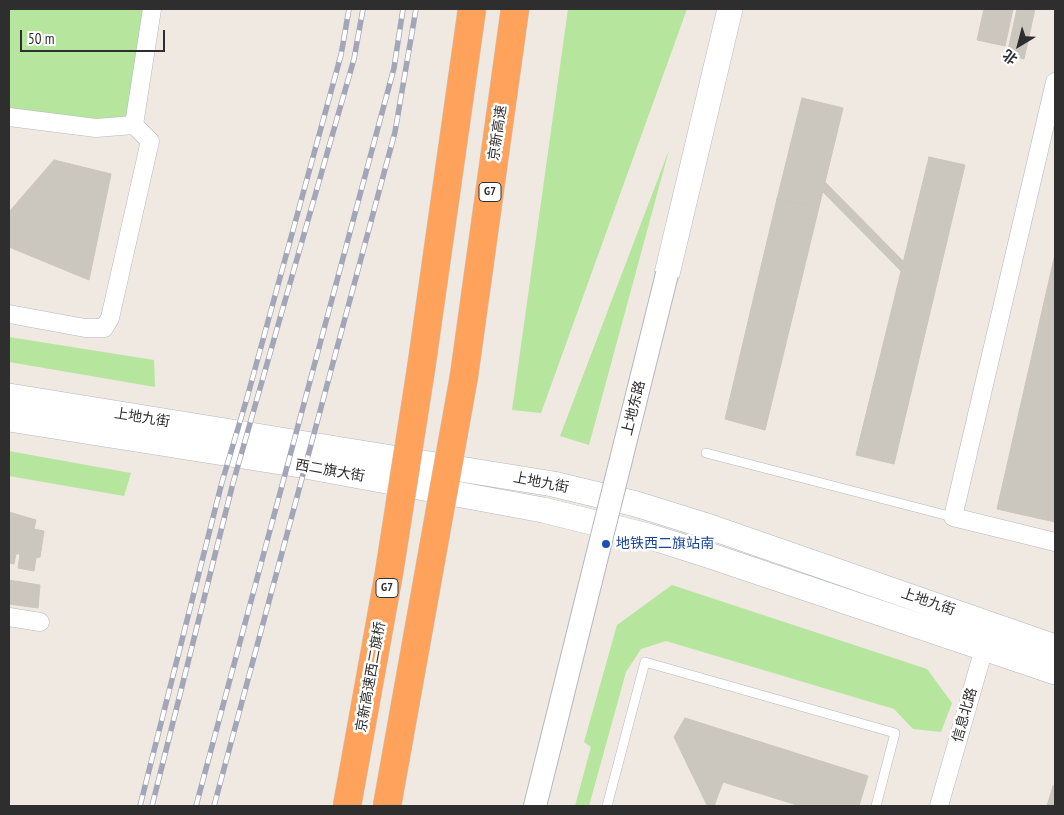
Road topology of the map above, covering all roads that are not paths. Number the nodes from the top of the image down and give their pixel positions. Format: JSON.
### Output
{"nodes":[{"id":1,"x":152,"y":9,"type":"edge"},
{"id":2,"x":472,"y":9,"type":"edge"},
{"id":3,"x":515,"y":9,"type":"edge"},
{"id":4,"x":730,"y":9,"type":"edge"},
{"id":5,"x":1055,"y":82,"type":"edge"},
{"id":6,"x":9,"y":118,"type":"edge"},
{"id":7,"x":134,"y":125,"type":"junction"},
{"id":8,"x":667,"y":274,"type":"joint"},
{"id":9,"x":9,"y":314,"type":"edge"},
{"id":10,"x":9,"y":396,"type":"edge"},
{"id":11,"x":9,"y":419,"type":"edge"},
{"id":12,"x":706,"y":453,"type":"dead end"},
{"id":13,"x":953,"y":517,"type":"junction"},
{"id":14,"x":648,"y":536,"type":"joint"},
{"id":15,"x":1055,"y":542,"type":"edge"},
{"id":16,"x":9,"y":617,"type":"edge"},
{"id":17,"x":40,"y":622,"type":"dead end"},
{"id":18,"x":988,"y":635,"type":"junction"},
{"id":19,"x":1055,"y":647,"type":"edge"},
{"id":20,"x":1055,"y":672,"type":"edge"},
{"id":21,"x":347,"y":806,"type":"edge"},
{"id":22,"x":387,"y":806,"type":"edge"},
{"id":23,"x":535,"y":806,"type":"edge"},
{"id":24,"x":607,"y":806,"type":"edge"},
{"id":25,"x":876,"y":806,"type":"edge"},
{"id":26,"x":939,"y":806,"type":"edge"}],
"edges":[{"from":1,"to":7,"type":"street"},
{"from":2,"to":21,"type":"highway","name":"京新高速西二旗桥","number":"G7","bridge":true},
{"from":3,"to":22,"type":"highway","name":"京新高速","number":"G7","bridge":true},
{"from":4,"to":8,"type":"main road","name":"上地东路"},
{"from":5,"to":13,"type":"street"},
{"from":6,"to":7,"type":"street"},
{"from":7,"to":9,"type":"street"},
{"from":8,"to":23,"type":"street","name":"上地东路","bridge":true},
{"from":10,"to":18,"type":"main road","name":"上地九街"},
{"from":11,"to":14,"type":"main road","name":"西二旗大街"},
{"from":12,"to":13,"type":"lane"},
{"from":13,"to":15,"type":"street"},
{"from":14,"to":18,"type":"main road","name":"上地九街"},
{"from":16,"to":17,"type":"street"},
{"from":18,"to":19,"type":"main road","name":"上地九街"},
{"from":18,"to":20,"type":"main road","name":"上地九街"},
{"from":18,"to":26,"type":"street","name":"信息北路"},
{"from":24,"to":25,"type":"lane"}]}
